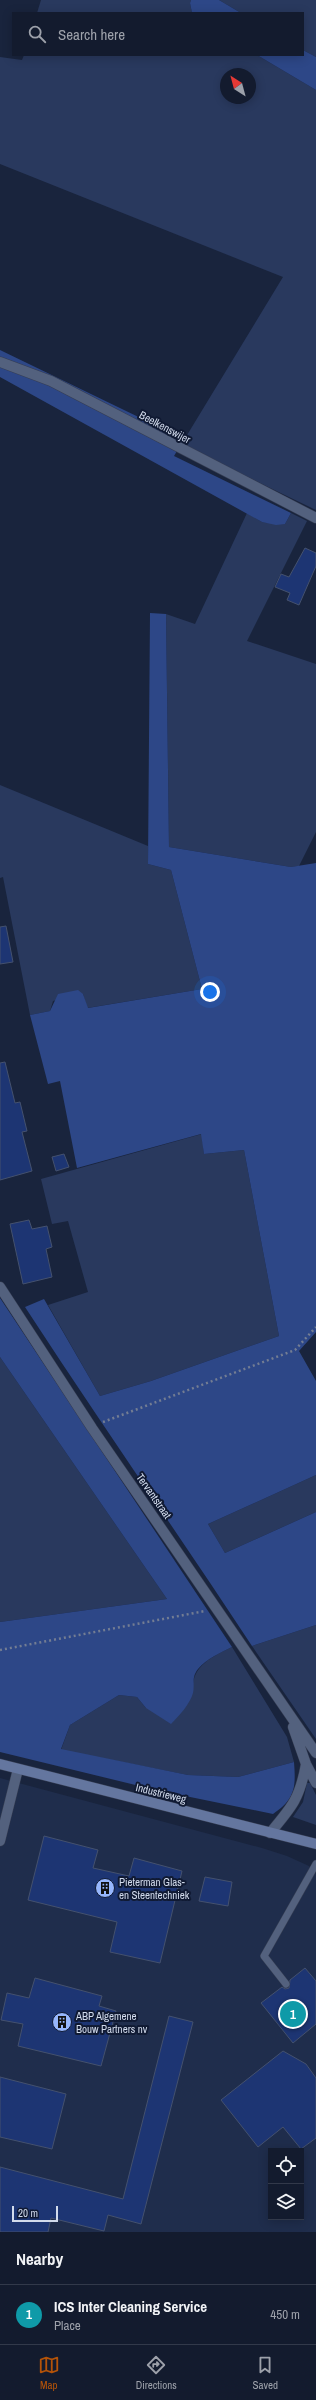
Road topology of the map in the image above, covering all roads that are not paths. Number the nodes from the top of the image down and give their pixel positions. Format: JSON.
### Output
{"nodes":[{"id":1,"x":0,"y":362,"type":"edge"},
{"id":2,"x":316,"y":518,"type":"edge"},
{"id":3,"x":0,"y":1287,"type":"edge"},
{"id":4,"x":290,"y":1718,"type":"junction"},
{"id":5,"x":316,"y":1753,"type":"edge"},
{"id":6,"x":0,"y":1764,"type":"edge"},
{"id":7,"x":306,"y":1764,"type":"junction"},
{"id":8,"x":18,"y":1769,"type":"junction"},
{"id":9,"x":316,"y":1783,"type":"edge"},
{"id":10,"x":270,"y":1833,"type":"junction"},
{"id":11,"x":0,"y":1841,"type":"edge"},
{"id":12,"x":316,"y":1844,"type":"edge"},
{"id":13,"x":316,"y":1864,"type":"edge"},
{"id":14,"x":286,"y":1984,"type":"dead end"}],
"edges":[{"from":1,"to":2,"type":"street","name":"Beelkenswijer"},
{"from":3,"to":4,"type":"street","name":"Tervantstraat"},
{"from":4,"to":5,"type":"street","name":"Tervantstraat"},
{"from":4,"to":7,"type":"street","name":"Tervantstraat"},
{"from":6,"to":8,"type":"main road","name":"Industrieweg"},
{"from":7,"to":9,"type":"street","name":"Tervantstraat"},
{"from":7,"to":10,"type":"street","name":"Tervantstraat"},
{"from":8,"to":10,"type":"main road","name":"Industrieweg"},
{"from":8,"to":11,"type":"street"},
{"from":10,"to":12,"type":"main road","name":"Industrieweg"},
{"from":13,"to":14,"type":"lane"}]}
